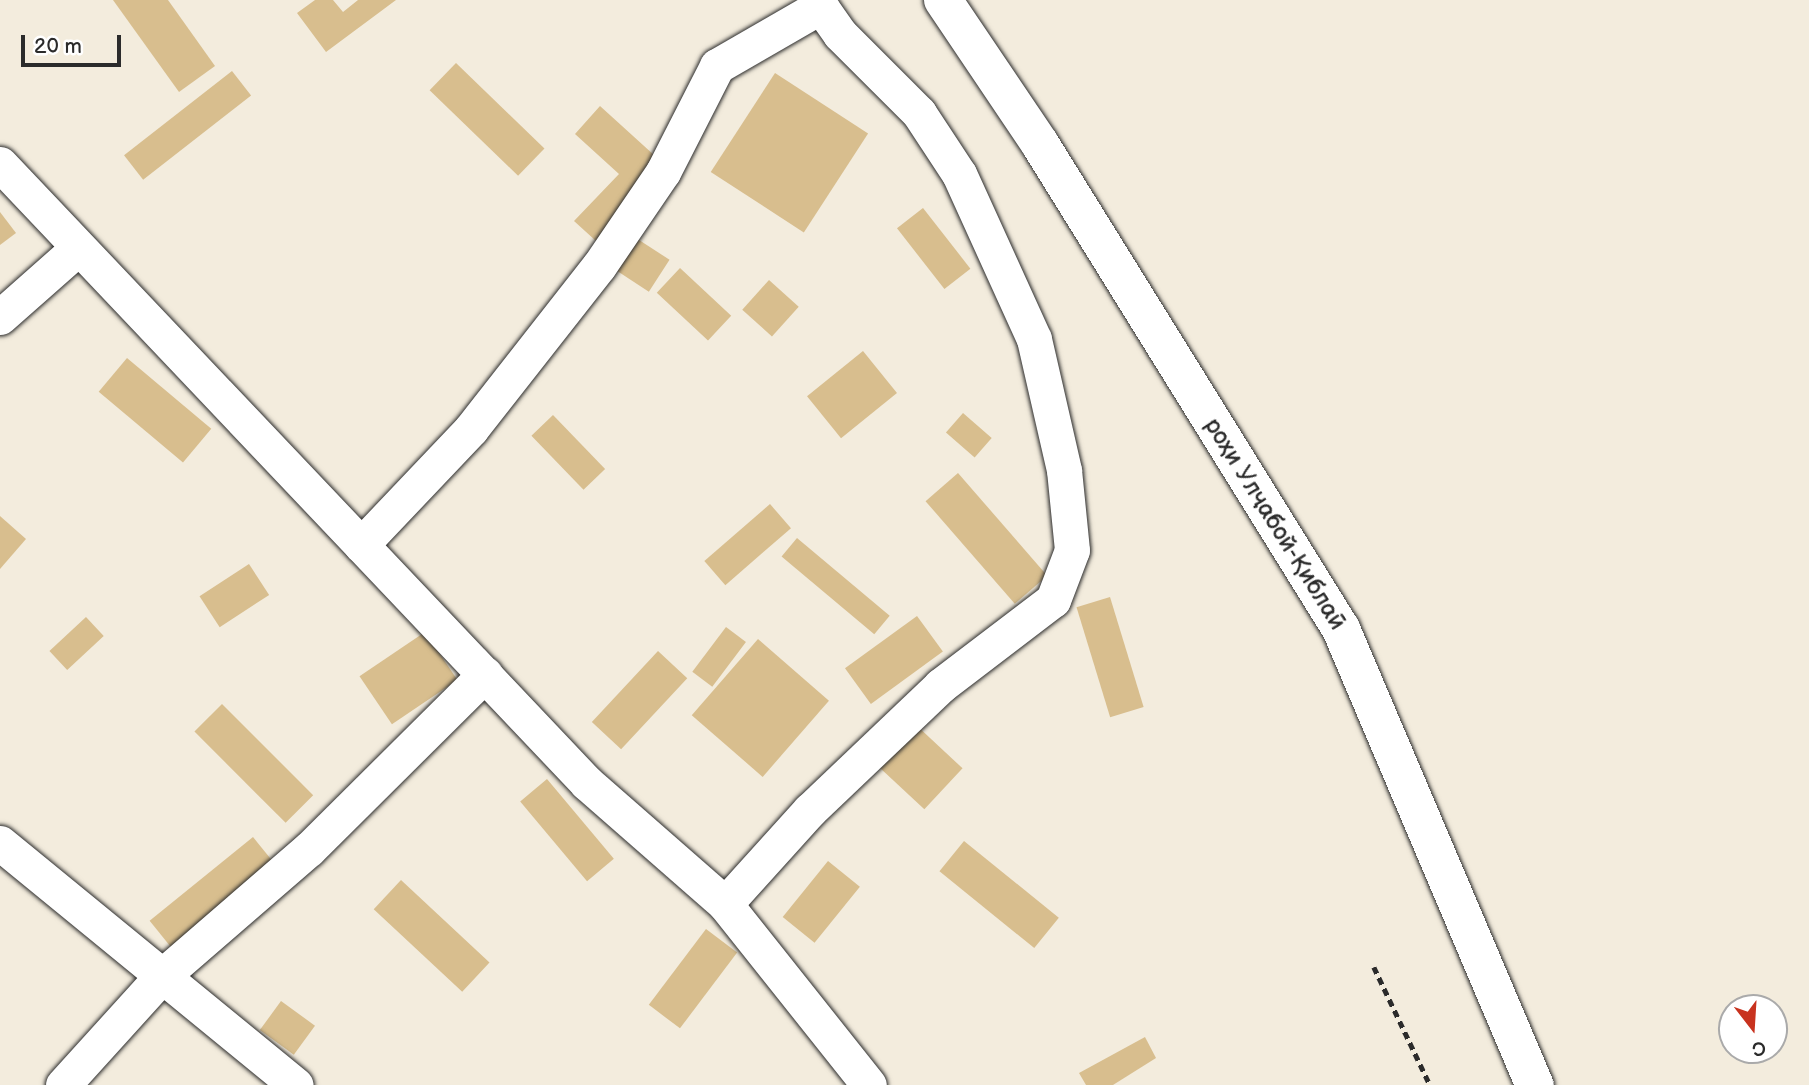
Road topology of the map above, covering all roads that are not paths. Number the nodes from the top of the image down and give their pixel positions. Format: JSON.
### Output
{"nodes":[{"id":1,"x":943,"y":0,"type":"edge"},
{"id":2,"x":819,"y":3,"type":"edge"},
{"id":3,"x":0,"y":164,"type":"edge"},
{"id":4,"x":78,"y":248,"type":"junction"},
{"id":5,"x":0,"y":317,"type":"edge"},
{"id":6,"x":360,"y":545,"type":"junction"},
{"id":7,"x":485,"y":674,"type":"junction"},
{"id":8,"x":0,"y":844,"type":"edge"},
{"id":9,"x":725,"y":904,"type":"junction"},
{"id":10,"x":161,"y":977,"type":"junction"},
{"id":11,"x":63,"y":1085,"type":"edge"},
{"id":12,"x":296,"y":1085,"type":"edge"},
{"id":13,"x":869,"y":1085,"type":"edge"},
{"id":14,"x":1535,"y":1085,"type":"edge"}],
"edges":[{"from":1,"to":14,"type":"street","name":"роҳи Улҷабой-Қиблаӣ"},
{"from":2,"to":6,"type":"street"},
{"from":2,"to":9,"type":"street"},
{"from":3,"to":4,"type":"street"},
{"from":4,"to":5,"type":"street"},
{"from":4,"to":6,"type":"street"},
{"from":6,"to":7,"type":"street"},
{"from":7,"to":9,"type":"street"},
{"from":7,"to":10,"type":"street"},
{"from":8,"to":10,"type":"street"},
{"from":9,"to":13,"type":"street"},
{"from":10,"to":11,"type":"street"},
{"from":10,"to":12,"type":"street"}]}
